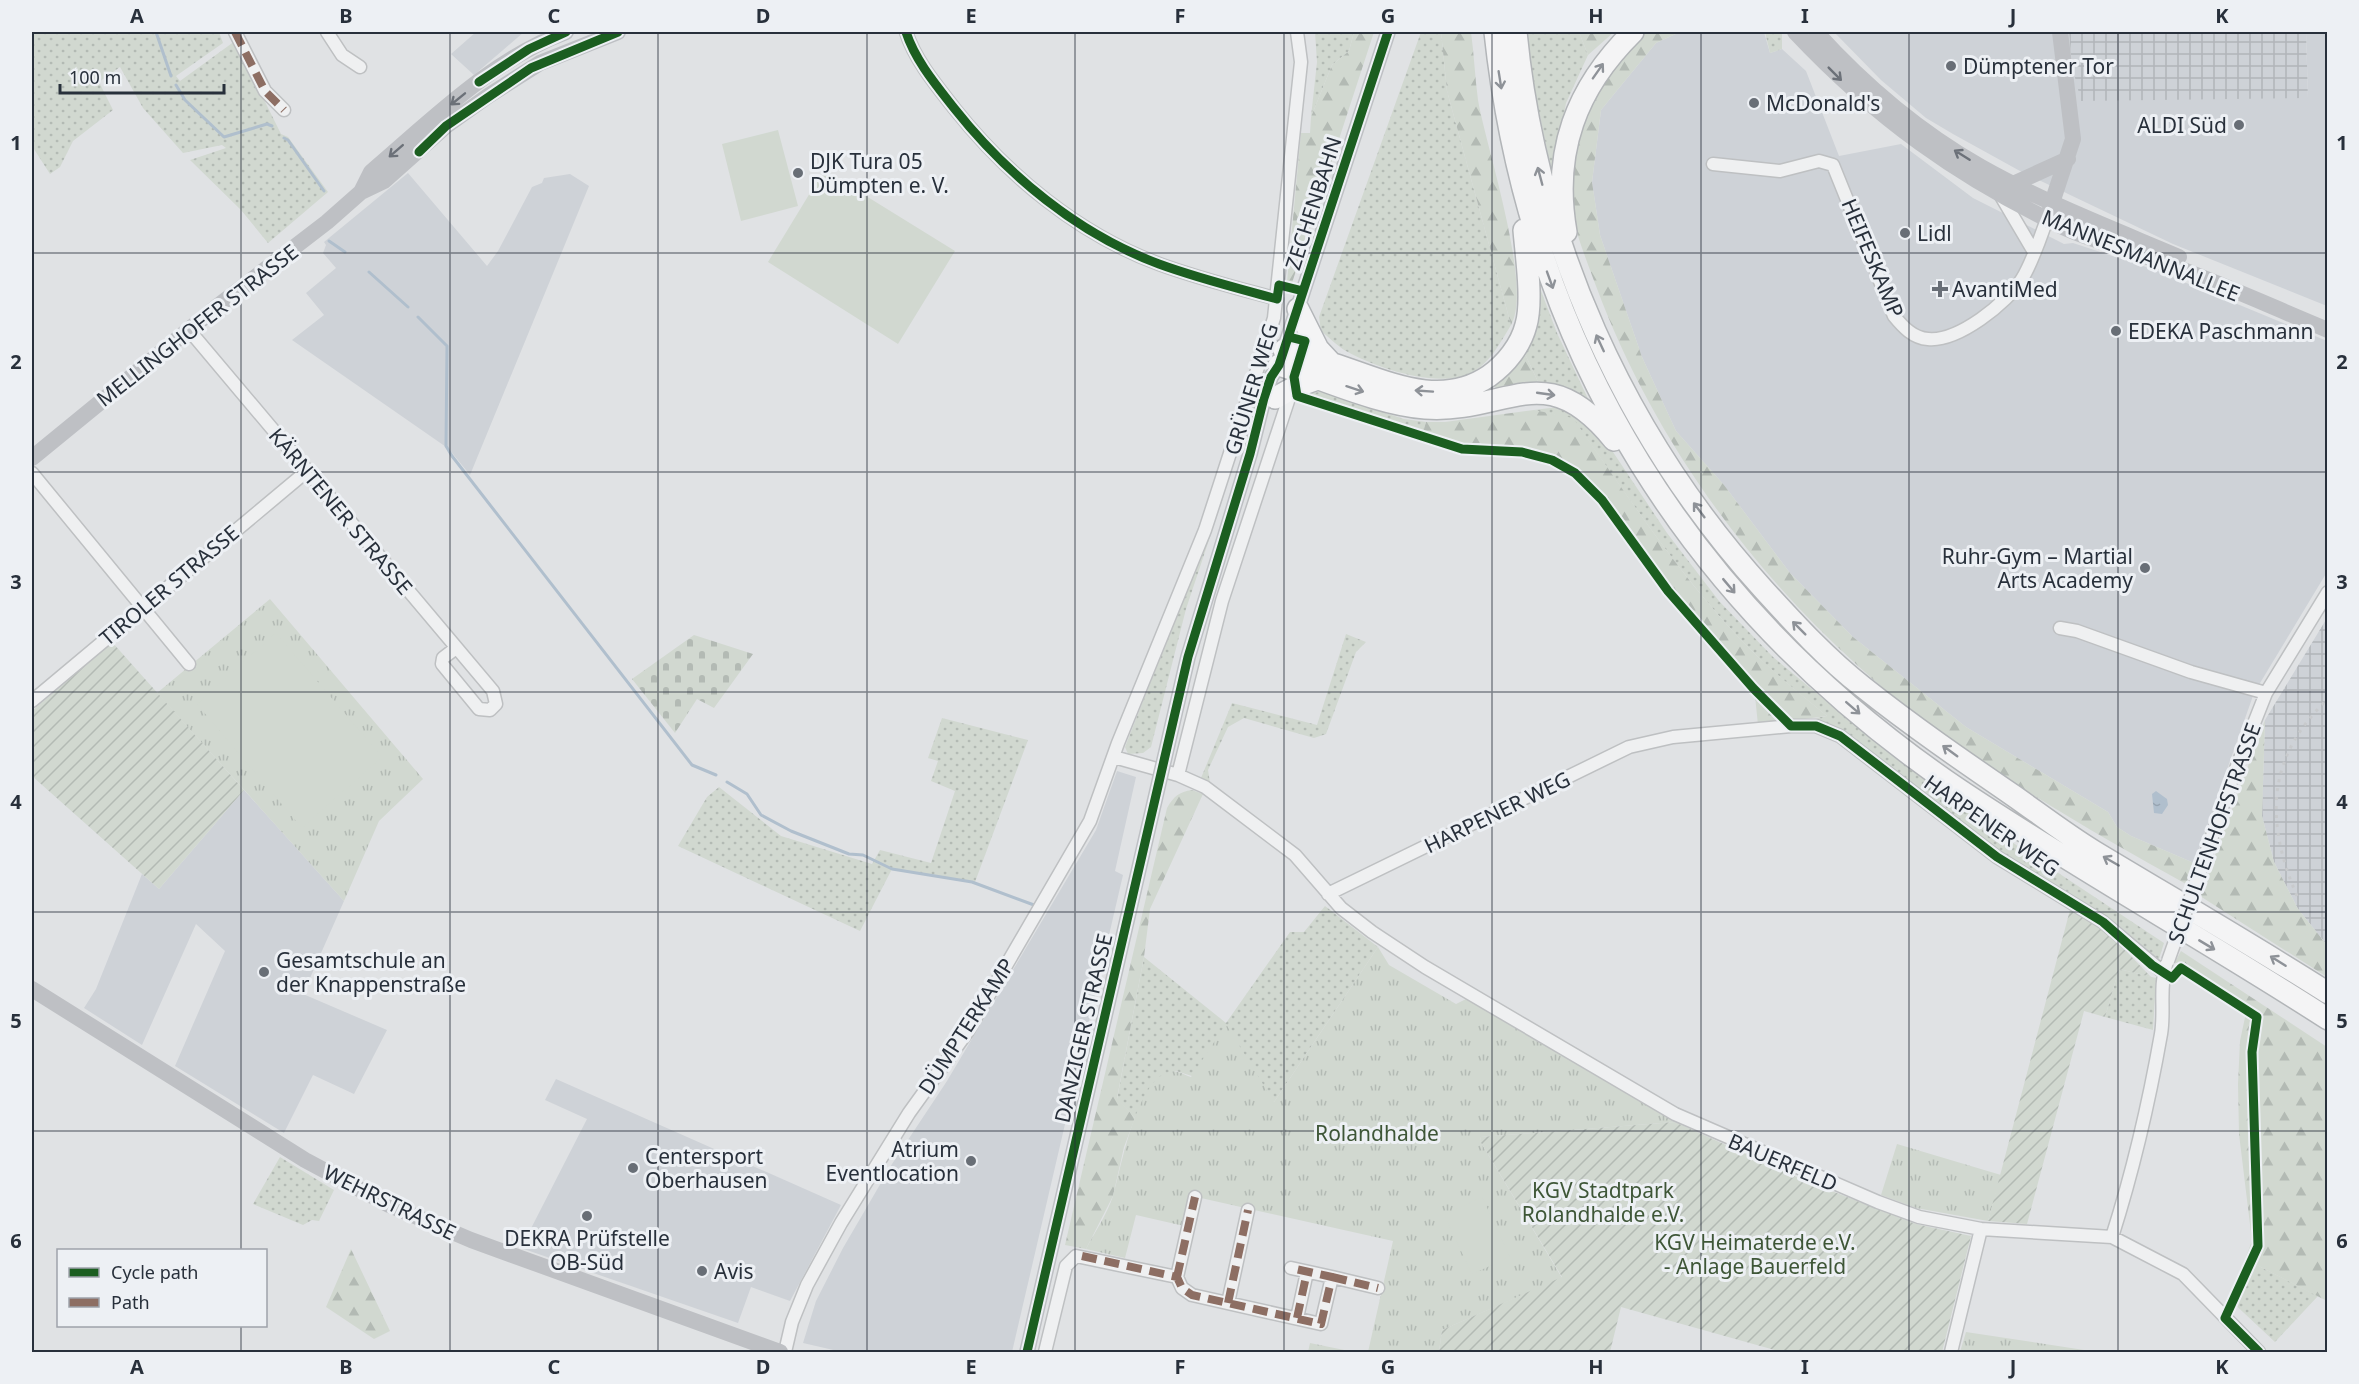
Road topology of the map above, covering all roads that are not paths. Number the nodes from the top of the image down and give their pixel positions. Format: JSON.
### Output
{"nodes":[{"id":1,"x":236,"y":32,"type":"edge"},
{"id":2,"x":327,"y":32,"type":"edge"},
{"id":3,"x":618,"y":32,"type":"edge"},
{"id":4,"x":906,"y":32,"type":"edge"},
{"id":5,"x":1297,"y":32,"type":"edge"},
{"id":6,"x":1388,"y":32,"type":"edge"},
{"id":7,"x":1495,"y":32,"type":"edge"},
{"id":8,"x":1516,"y":32,"type":"edge"},
{"id":9,"x":1633,"y":32,"type":"edge"},
{"id":10,"x":1795,"y":32,"type":"edge"},
{"id":11,"x":1816,"y":32,"type":"edge"},
{"id":12,"x":2060,"y":32,"type":"edge"},
{"id":13,"x":555,"y":34,"type":"edge"},
{"id":14,"x":561,"y":53,"type":"junction"},
{"id":15,"x":360,"y":67,"type":"dead end"},
{"id":16,"x":284,"y":110,"type":"dead end"},
{"id":17,"x":2068,"y":159,"type":"junction"},
{"id":18,"x":1713,"y":164,"type":"dead end"},
{"id":19,"x":1520,"y":184,"type":"junction"},
{"id":20,"x":2007,"y":190,"type":"junction"},
{"id":21,"x":361,"y":192,"type":"junction"},
{"id":22,"x":2053,"y":202,"type":"junction"},
{"id":23,"x":2047,"y":219,"type":"junction"},
{"id":24,"x":2034,"y":252,"type":"junction"},
{"id":25,"x":1577,"y":292,"type":"junction"},
{"id":26,"x":1277,"y":299,"type":"junction"},
{"id":27,"x":1298,"y":309,"type":"junction"},
{"id":28,"x":2328,"y":317,"type":"edge"},
{"id":29,"x":189,"y":330,"type":"junction"},
{"id":30,"x":2328,"y":330,"type":"edge"},
{"id":31,"x":1282,"y":357,"type":"junction"},
{"id":32,"x":1326,"y":371,"type":"junction"},
{"id":33,"x":1282,"y":400,"type":"junction"},
{"id":34,"x":1250,"y":454,"type":"junction"},
{"id":35,"x":32,"y":458,"type":"edge"},
{"id":36,"x":307,"y":471,"type":"junction"},
{"id":37,"x":32,"y":473,"type":"edge"},
{"id":38,"x":1656,"y":490,"type":"junction"},
{"id":39,"x":2328,"y":592,"type":"edge"},
{"id":40,"x":142,"y":607,"type":"junction"},
{"id":41,"x":2060,"y":628,"type":"dead end"},
{"id":42,"x":456,"y":648,"type":"junction"},
{"id":43,"x":189,"y":664,"type":"dead end"},
{"id":44,"x":2266,"y":693,"type":"junction"},
{"id":45,"x":1138,"y":695,"type":"joint"},
{"id":46,"x":32,"y":701,"type":"edge"},
{"id":47,"x":1174,"y":712,"type":"joint"},
{"id":48,"x":1114,"y":757,"type":"junction"},
{"id":49,"x":1161,"y":770,"type":"junction"},
{"id":50,"x":1178,"y":775,"type":"junction"},
{"id":51,"x":1328,"y":894,"type":"junction"},
{"id":52,"x":2166,"y":967,"type":"junction"},
{"id":53,"x":32,"y":989,"type":"edge"},
{"id":54,"x":2328,"y":993,"type":"edge"},
{"id":55,"x":2328,"y":1019,"type":"edge"},
{"id":56,"x":1195,"y":1197,"type":"dead end"},
{"id":57,"x":1248,"y":1210,"type":"dead end"},
{"id":58,"x":1981,"y":1229,"type":"junction"},
{"id":59,"x":2112,"y":1237,"type":"junction"},
{"id":60,"x":1290,"y":1268,"type":"dead end"},
{"id":61,"x":1307,"y":1272,"type":"junction"},
{"id":62,"x":1177,"y":1277,"type":"junction"},
{"id":63,"x":1332,"y":1277,"type":"junction"},
{"id":64,"x":1378,"y":1287,"type":"dead end"},
{"id":65,"x":1228,"y":1303,"type":"junction"},
{"id":66,"x":1297,"y":1318,"type":"junction"},
{"id":67,"x":780,"y":1353,"type":"edge"},
{"id":68,"x":785,"y":1353,"type":"edge"},
{"id":69,"x":1027,"y":1353,"type":"edge"},
{"id":70,"x":1045,"y":1353,"type":"edge"},
{"id":71,"x":1951,"y":1353,"type":"edge"},
{"id":72,"x":2259,"y":1353,"type":"edge"}],
"edges":[{"from":1,"to":16,"type":"street"},
{"from":2,"to":15,"type":"street"},
{"from":3,"to":14,"type":"main road","name":"MELLINGHOFER STRASSE"},
{"from":4,"to":26,"type":"street"},
{"from":5,"to":26,"type":"street","name":"GRÜNER WEG"},
{"from":6,"to":27,"type":"main road","name":"ZECHENBAHN"},
{"from":7,"to":19,"type":"highway","one_way":true},
{"from":25,"to":8,"type":"highway","one_way":true},
{"from":25,"to":9,"type":"highway","one_way":true},
{"from":10,"to":20,"type":"main road","name":"MANNESMANNALLEE","one_way":true},
{"from":20,"to":11,"type":"main road","name":"MANNESMANNALLEE","one_way":true},
{"from":12,"to":17,"type":"main road","name":"HEIFESKAMP"},
{"from":13,"to":14,"type":"main road"},
{"from":13,"to":21,"type":"main road","name":"MELLINGHOFER STRASSE","one_way":true},
{"from":14,"to":21,"type":"main road","name":"MELLINGHOFER STRASSE"},
{"from":17,"to":20,"type":"main road"},
{"from":17,"to":22,"type":"main road","name":"HEIFESKAMP"},
{"from":18,"to":24,"type":"street","name":"HEIFESKAMP"},
{"from":19,"to":32,"type":"highway","one_way":true},
{"from":19,"to":38,"type":"highway","one_way":true},
{"from":20,"to":22,"type":"main road","name":"MANNESMANNALLEE"},
{"from":20,"to":23,"type":"main road","name":"MANNESMANNALLEE"},
{"from":20,"to":24,"type":"street"},
{"from":21,"to":29,"type":"main road","name":"MELLINGHOFER STRASSE"},
{"from":22,"to":23,"type":"main road","name":"HEIFESKAMP"},
{"from":22,"to":28,"type":"main road","name":"MANNESMANNALLEE"},
{"from":23,"to":24,"type":"street","name":"HEIFESKAMP"},
{"from":23,"to":30,"type":"main road","name":"MANNESMANNALLEE"},
{"from":54,"to":25,"type":"highway","one_way":true},
{"from":26,"to":45,"type":"street","name":"GRÜNER WEG"},
{"from":27,"to":31,"type":"main road","name":"ZECHENBAHN"},
{"from":27,"to":32,"type":"highway"},
{"from":29,"to":35,"type":"main road","name":"MELLINGHOFER STRASSE"},
{"from":29,"to":36,"type":"street","name":"KÄRNTENER STRASSE"},
{"from":31,"to":32,"type":"highway"},
{"from":31,"to":33,"type":"main road","name":"ZECHENBAHN"},
{"from":31,"to":34,"type":"main road","name":"ZECHENBAHN"},
{"from":32,"to":33,"type":"highway"},
{"from":32,"to":38,"type":"highway","one_way":true},
{"from":33,"to":34,"type":"main road","name":"ZECHENBAHN"},
{"from":33,"to":50,"type":"street","name":"ZECHENBAHN"},
{"from":34,"to":47,"type":"main road","name":"ZECHENBAHN"},
{"from":36,"to":40,"type":"street","name":"TIROLER STRASSE"},
{"from":36,"to":42,"type":"street","name":"KÄRNTENER STRASSE"},
{"from":37,"to":40,"type":"street"},
{"from":38,"to":55,"type":"highway","one_way":true},
{"from":39,"to":44,"type":"street","name":"SCHULTENHOFSTRASSE"},
{"from":40,"to":43,"type":"street"},
{"from":40,"to":46,"type":"street","name":"TIROLER STRASSE"},
{"from":41,"to":44,"type":"street","name":"SCHULTENHOFSTRASSE"},
{"from":42,"to":42,"type":"street","name":"KÄRNTENER STRASSE"},
{"from":44,"to":52,"type":"street","name":"SCHULTENHOFSTRASSE","bridge":true},
{"from":45,"to":48,"type":"street","name":"DÜMPTERKAMP"},
{"from":47,"to":49,"type":"main road","name":"DANZIGER STRASSE"},
{"from":48,"to":49,"type":"street","name":"BAUERFELD"},
{"from":48,"to":68,"type":"street","name":"DÜMPTERKAMP"},
{"from":49,"to":50,"type":"street","name":"BAUERFELD"},
{"from":49,"to":69,"type":"main road","name":"DANZIGER STRASSE"},
{"from":50,"to":51,"type":"street","name":"BAUERFELD"},
{"from":51,"to":52,"type":"street","name":"HARPENER WEG"},
{"from":51,"to":58,"type":"street","name":"BAUERFELD"},
{"from":52,"to":59,"type":"street","name":"SCHULTENHOFSTRASSE"},
{"from":53,"to":67,"type":"main road","name":"WEHRSTRASSE"},
{"from":56,"to":62,"type":"street"},
{"from":57,"to":65,"type":"street"},
{"from":58,"to":59,"type":"street","name":"BAUERFELD"},
{"from":58,"to":71,"type":"street"},
{"from":59,"to":72,"type":"street","name":"BAUERFELD"},
{"from":60,"to":61,"type":"street"},
{"from":61,"to":63,"type":"street"},
{"from":61,"to":66,"type":"street"},
{"from":62,"to":65,"type":"street"},
{"from":62,"to":70,"type":"street"},
{"from":63,"to":64,"type":"street"},
{"from":63,"to":66,"type":"street"},
{"from":65,"to":66,"type":"street"}]}
